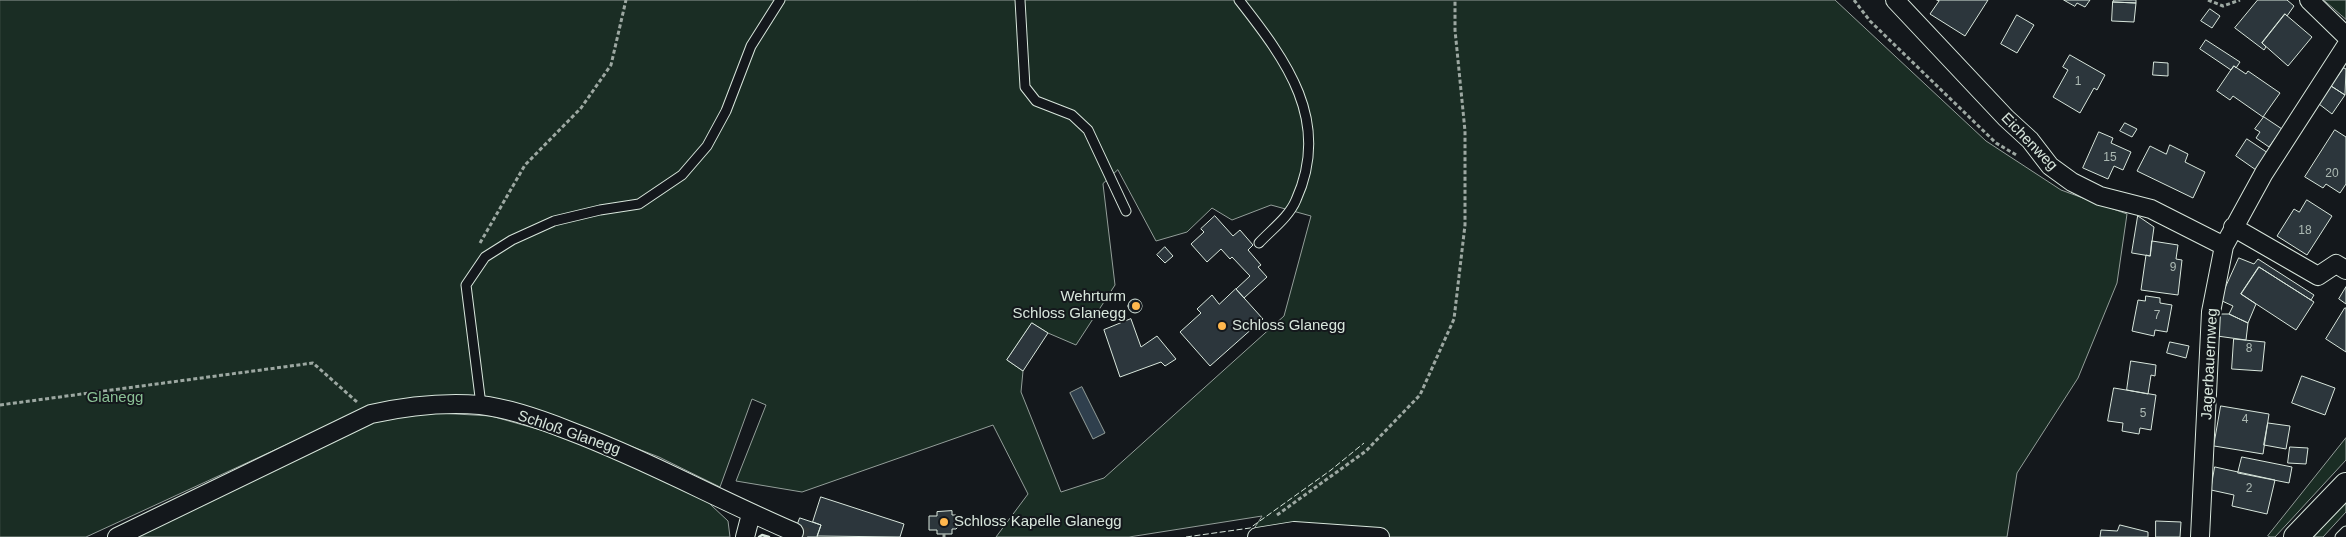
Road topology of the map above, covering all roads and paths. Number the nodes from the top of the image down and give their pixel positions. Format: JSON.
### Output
{"nodes":[{"id":1,"x":626,"y":0,"type":"edge"},
{"id":2,"x":780,"y":0,"type":"edge"},
{"id":3,"x":1020,"y":0,"type":"edge"},
{"id":4,"x":1239,"y":0,"type":"edge"},
{"id":5,"x":1455,"y":0,"type":"edge"},
{"id":6,"x":1854,"y":0,"type":"edge"},
{"id":7,"x":1895,"y":0,"type":"edge"},
{"id":8,"x":2208,"y":0,"type":"edge"},
{"id":9,"x":2240,"y":0,"type":"edge"},
{"id":10,"x":2309,"y":0,"type":"edge"},
{"id":11,"x":2346,"y":36,"type":"edge"},
{"id":12,"x":2346,"y":46,"type":"edge"},
{"id":13,"x":2020,"y":157,"type":"dead end"},
{"id":14,"x":1126,"y":211,"type":"dead end"},
{"id":15,"x":2233,"y":228,"type":"junction"},
{"id":16,"x":1259,"y":243,"type":"dead end"},
{"id":17,"x":2224,"y":246,"type":"junction"},
{"id":18,"x":478,"y":248,"type":"dead end"},
{"id":19,"x":2346,"y":270,"type":"edge"},
{"id":20,"x":0,"y":405,"type":"edge"},
{"id":21,"x":481,"y":405,"type":"junction"},
{"id":22,"x":371,"y":414,"type":"junction"},
{"id":23,"x":2346,"y":485,"type":"edge"},
{"id":24,"x":751,"y":514,"type":"junction"},
{"id":25,"x":1270,"y":520,"type":"dead end"},
{"id":26,"x":2346,"y":531,"type":"edge"},
{"id":27,"x":794,"y":532,"type":"dead end"},
{"id":28,"x":116,"y":537,"type":"edge"},
{"id":29,"x":744,"y":537,"type":"edge"},
{"id":30,"x":1257,"y":537,"type":"edge"},
{"id":31,"x":1380,"y":537,"type":"edge"},
{"id":32,"x":2200,"y":537,"type":"edge"},
{"id":33,"x":2296,"y":537,"type":"edge"},
{"id":34,"x":2340,"y":537,"type":"edge"}],
"edges":[{"from":1,"to":18,"type":"path"},
{"from":2,"to":21,"type":"lane"},
{"from":3,"to":14,"type":"lane"},
{"from":4,"to":16,"type":"lane"},
{"from":5,"to":25,"type":"path"},
{"from":6,"to":13,"type":"path"},
{"from":7,"to":17,"type":"street","name":"Eichenweg"},
{"from":8,"to":9,"type":"path"},
{"from":10,"to":11,"type":"street"},
{"from":12,"to":15,"type":"street","name":"Jagerbauernweg"},
{"from":15,"to":17,"type":"street","name":"Jagerbauernweg"},
{"from":15,"to":19,"type":"street"},
{"from":17,"to":32,"type":"street","name":"Jagerbauernweg"},
{"from":20,"to":22,"type":"path"},
{"from":21,"to":22,"type":"street","name":"Schloß Glanegg"},
{"from":21,"to":24,"type":"street","name":"Schloß Glanegg"},
{"from":22,"to":28,"type":"street","name":"Schloß Glanegg"},
{"from":23,"to":33,"type":"street"},
{"from":24,"to":27,"type":"street","name":"Schloß Glanegg"},
{"from":24,"to":29,"type":"street"},
{"from":26,"to":34,"type":"lane"},
{"from":30,"to":31,"type":"street"}]}
